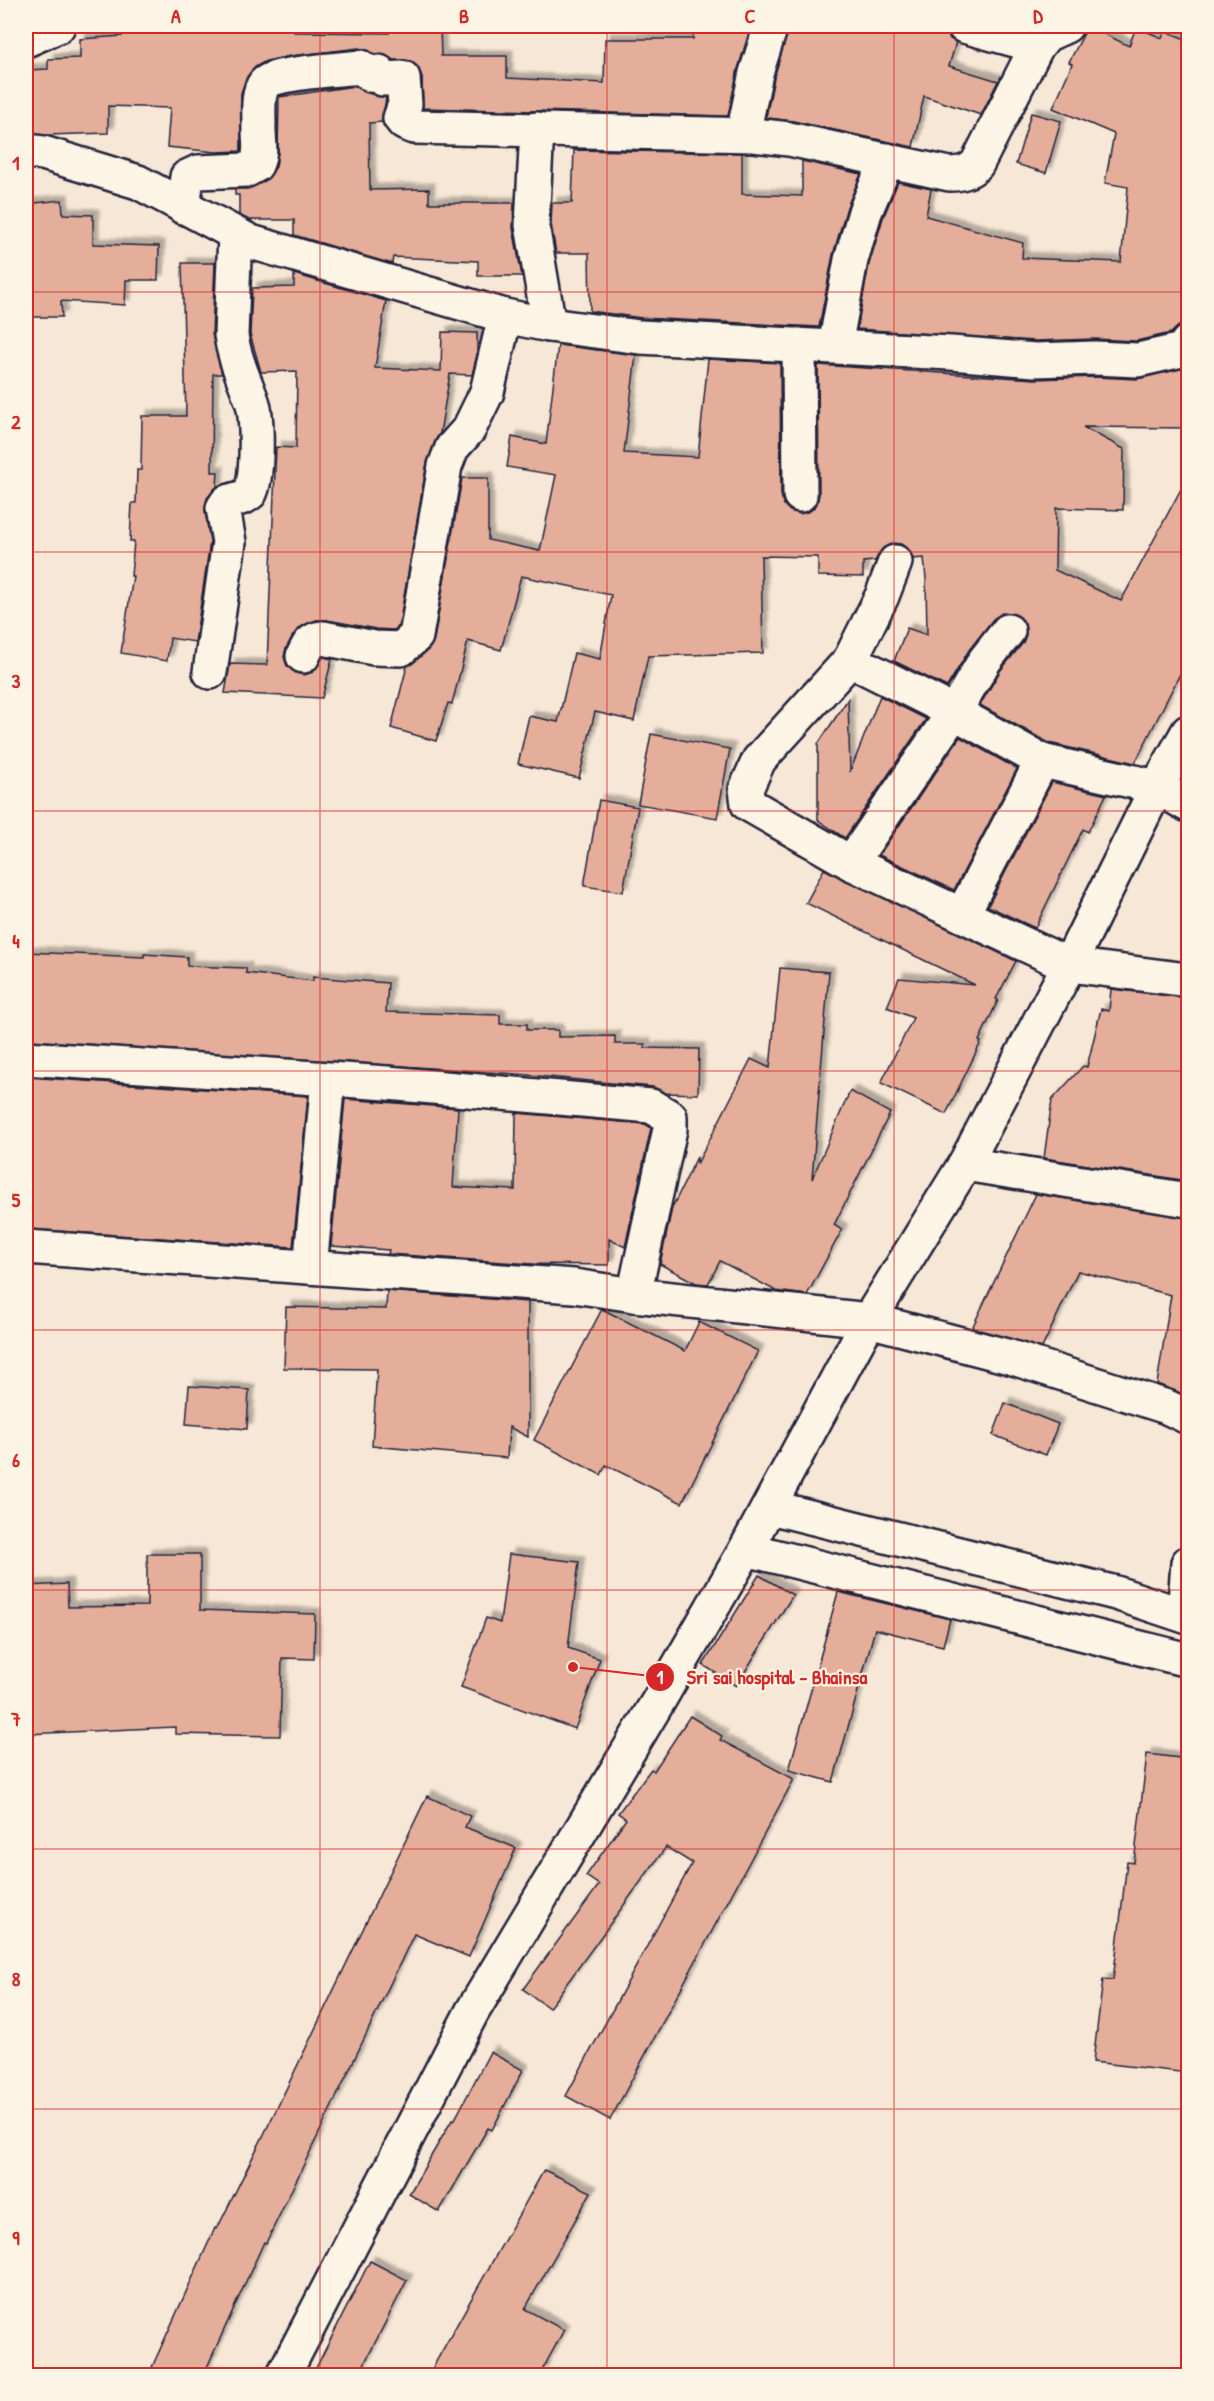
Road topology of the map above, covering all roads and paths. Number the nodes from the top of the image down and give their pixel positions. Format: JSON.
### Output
{"nodes":[{"id":1,"x":58,"y":26,"type":"edge"},
{"id":2,"x":771,"y":26,"type":"edge"},
{"id":3,"x":964,"y":26,"type":"edge"},
{"id":4,"x":1066,"y":26,"type":"edge"},
{"id":5,"x":26,"y":40,"type":"edge"},
{"id":6,"x":1037,"y":46,"type":"junction"},
{"id":7,"x":537,"y":129,"type":"junction"},
{"id":8,"x":743,"y":134,"type":"junction"},
{"id":9,"x":26,"y":151,"type":"edge"},
{"id":10,"x":887,"y":160,"type":"junction"},
{"id":11,"x":183,"y":207,"type":"junction"},
{"id":12,"x":235,"y":234,"type":"junction"},
{"id":13,"x":506,"y":316,"type":"junction"},
{"id":14,"x":549,"y":325,"type":"junction"},
{"id":15,"x":1188,"y":342,"type":"edge"},
{"id":16,"x":799,"y":345,"type":"junction"},
{"id":17,"x":835,"y":346,"type":"junction"},
{"id":18,"x":800,"y":495,"type":"dead end"},
{"id":19,"x":895,"y":562,"type":"dead end"},
{"id":20,"x":1008,"y":631,"type":"dead end"},
{"id":21,"x":303,"y":656,"type":"dead end"},
{"id":22,"x":850,"y":660,"type":"junction"},
{"id":23,"x":210,"y":672,"type":"dead end"},
{"id":24,"x":954,"y":711,"type":"junction"},
{"id":25,"x":1188,"y":732,"type":"edge"},
{"id":26,"x":1042,"y":761,"type":"junction"},
{"id":27,"x":1157,"y":787,"type":"junction"},
{"id":28,"x":1188,"y":805,"type":"edge"},
{"id":29,"x":851,"y":863,"type":"junction"},
{"id":30,"x":962,"y":915,"type":"junction"},
{"id":31,"x":1070,"y":965,"type":"junction"},
{"id":32,"x":1188,"y":980,"type":"edge"},
{"id":33,"x":26,"y":1058,"type":"edge"},
{"id":34,"x":328,"y":1080,"type":"junction"},
{"id":35,"x":965,"y":1164,"type":"junction"},
{"id":36,"x":1188,"y":1200,"type":"edge"},
{"id":37,"x":26,"y":1247,"type":"edge"},
{"id":38,"x":310,"y":1268,"type":"junction"},
{"id":39,"x":634,"y":1295,"type":"junction"},
{"id":40,"x":869,"y":1320,"type":"junction"},
{"id":41,"x":1188,"y":1417,"type":"edge"},
{"id":42,"x":770,"y":1507,"type":"junction"},
{"id":43,"x":746,"y":1549,"type":"junction"},
{"id":44,"x":1188,"y":1563,"type":"edge"},
{"id":45,"x":1186,"y":1616,"type":"edge"},
{"id":46,"x":1188,"y":1660,"type":"edge"},
{"id":47,"x":283,"y":2376,"type":"edge"}],
"edges":[{"from":1,"to":5,"type":"street"},
{"from":2,"to":8,"type":"street"},
{"from":3,"to":6,"type":"street"},
{"from":4,"to":6,"type":"street"},
{"from":6,"to":10,"type":"street"},
{"from":7,"to":8,"type":"street"},
{"from":7,"to":11,"type":"street"},
{"from":7,"to":14,"type":"street"},
{"from":8,"to":10,"type":"street"},
{"from":9,"to":11,"type":"street"},
{"from":10,"to":17,"type":"street"},
{"from":11,"to":12,"type":"street"},
{"from":12,"to":13,"type":"street"},
{"from":12,"to":23,"type":"street"},
{"from":13,"to":14,"type":"street"},
{"from":13,"to":21,"type":"street"},
{"from":14,"to":16,"type":"street"},
{"from":15,"to":17,"type":"street"},
{"from":16,"to":17,"type":"street"},
{"from":16,"to":18,"type":"street"},
{"from":19,"to":22,"type":"street"},
{"from":20,"to":24,"type":"street"},
{"from":22,"to":24,"type":"street"},
{"from":22,"to":29,"type":"street"},
{"from":24,"to":26,"type":"street"},
{"from":24,"to":29,"type":"street"},
{"from":25,"to":27,"type":"street"},
{"from":26,"to":27,"type":"street"},
{"from":26,"to":30,"type":"street"},
{"from":27,"to":28,"type":"street"},
{"from":27,"to":31,"type":"street"},
{"from":29,"to":30,"type":"street"},
{"from":30,"to":31,"type":"street"},
{"from":31,"to":32,"type":"street"},
{"from":31,"to":35,"type":"street"},
{"from":33,"to":34,"type":"street"},
{"from":34,"to":38,"type":"street"},
{"from":34,"to":39,"type":"street"},
{"from":35,"to":36,"type":"street"},
{"from":35,"to":40,"type":"street"},
{"from":37,"to":38,"type":"street"},
{"from":38,"to":39,"type":"street"},
{"from":39,"to":40,"type":"street"},
{"from":40,"to":41,"type":"street"},
{"from":40,"to":42,"type":"street"},
{"from":42,"to":43,"type":"street"},
{"from":42,"to":45,"type":"street"},
{"from":43,"to":46,"type":"street"},
{"from":43,"to":47,"type":"street"},
{"from":44,"to":45,"type":"street"}]}
